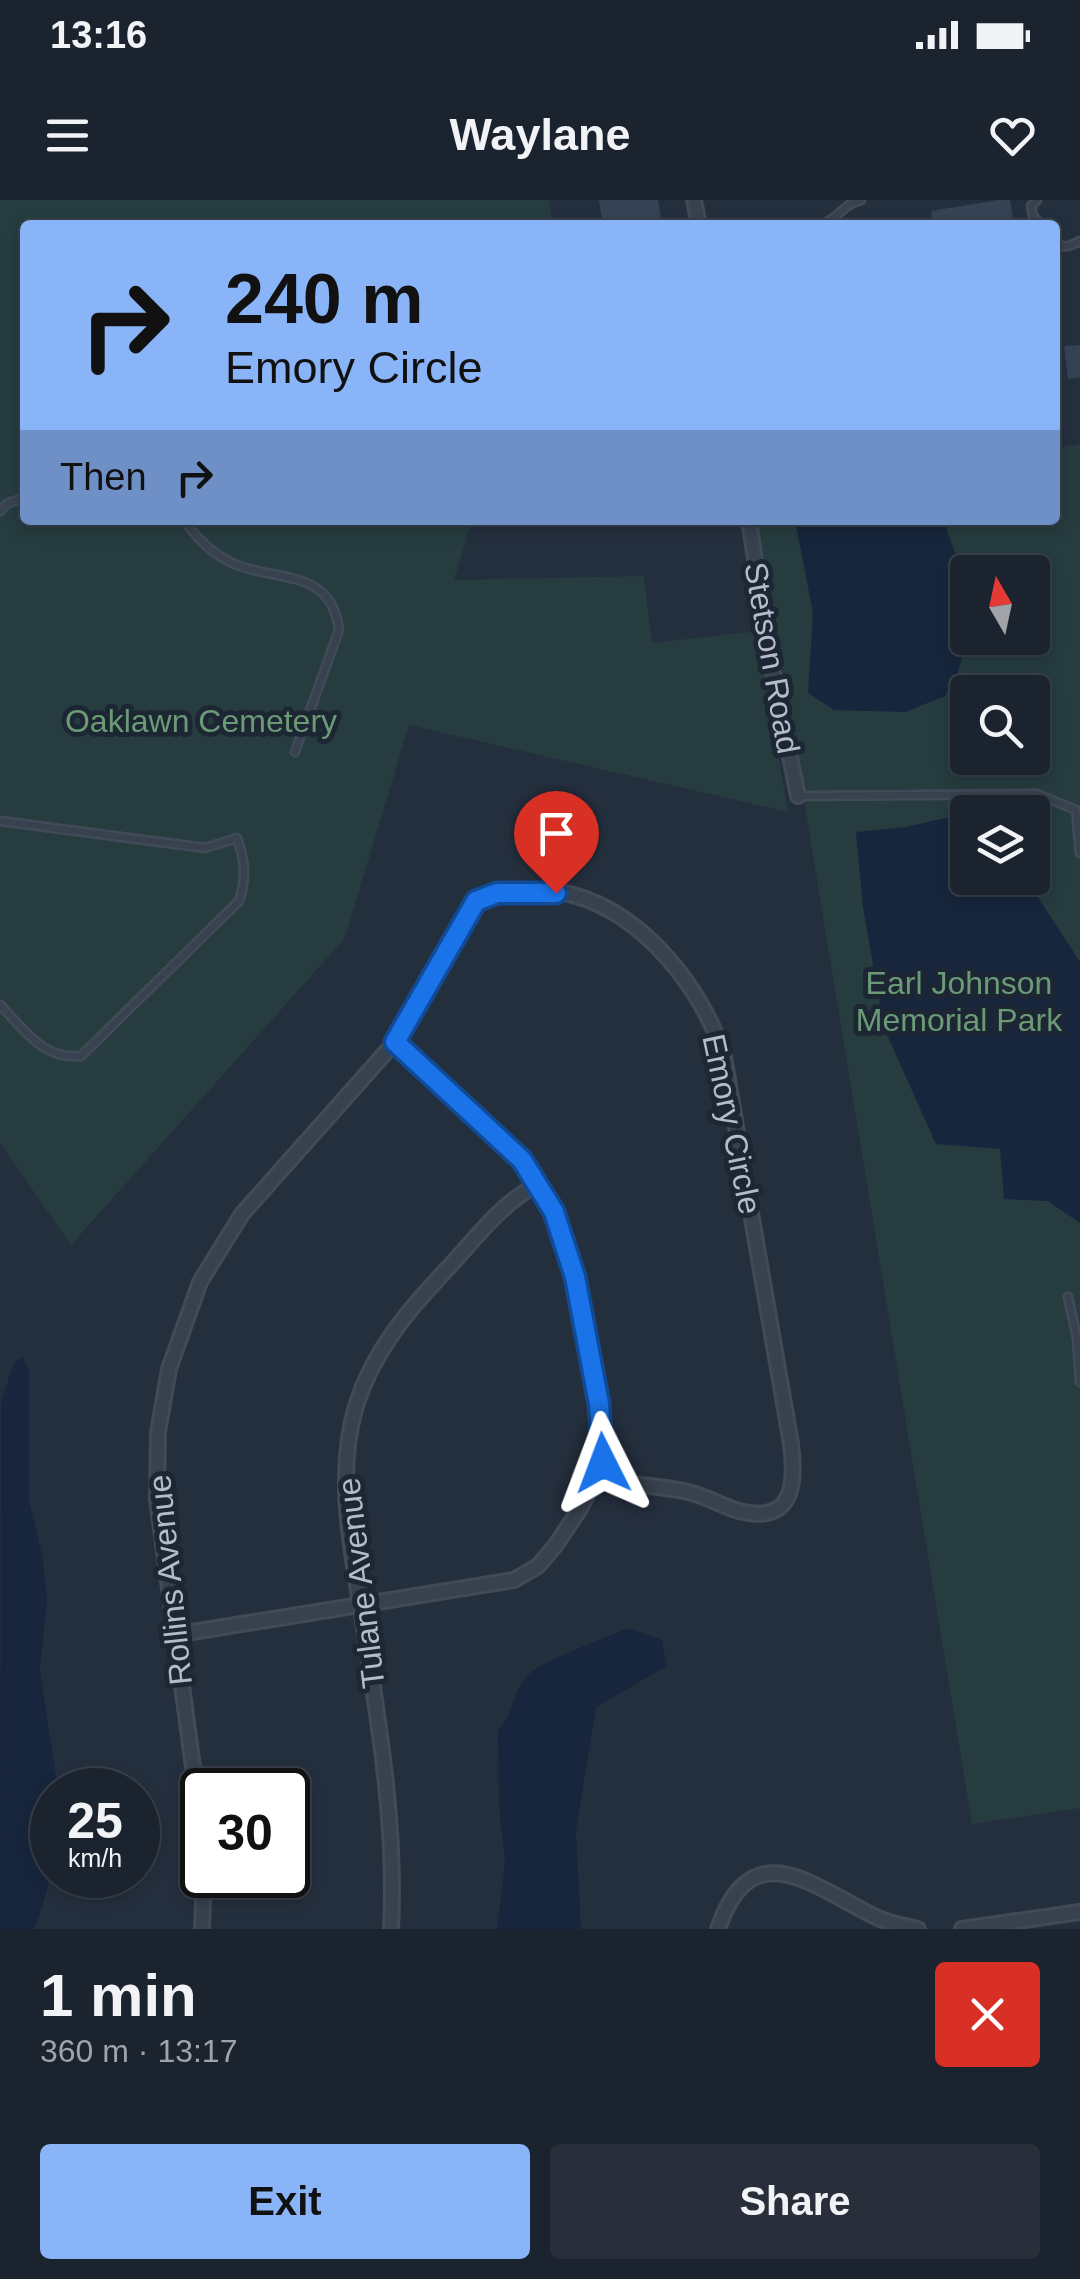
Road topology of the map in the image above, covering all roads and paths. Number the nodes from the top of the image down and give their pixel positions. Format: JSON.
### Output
{"nodes":[{"id":1,"x":860,"y":200,"type":"edge"},
{"id":2,"x":832,"y":220,"type":"edge"},
{"id":3,"x":188,"y":525,"type":"edge"},
{"id":4,"x":749,"y":525,"type":"edge"},
{"id":5,"x":296,"y":752,"type":"dead end"},
{"id":6,"x":798,"y":796,"type":"joint"},
{"id":7,"x":0,"y":821,"type":"edge"},
{"id":8,"x":1080,"y":853,"type":"edge"},
{"id":9,"x":0,"y":1005,"type":"edge"},
{"id":10,"x":395,"y":1042,"type":"junction"},
{"id":11,"x":536,"y":1185,"type":"junction"},
{"id":12,"x":1068,"y":1298,"type":"dead end"},
{"id":13,"x":1080,"y":1382,"type":"edge"},
{"id":14,"x":595,"y":1481,"type":"junction"},
{"id":15,"x":361,"y":1607,"type":"junction"},
{"id":16,"x":174,"y":1635,"type":"junction"},
{"id":17,"x":193,"y":1768,"type":"edge"},
{"id":18,"x":203,"y":1898,"type":"edge"},
{"id":19,"x":1080,"y":1912,"type":"edge"},
{"id":20,"x":992,"y":1927,"type":"edge"},
{"id":21,"x":202,"y":1929,"type":"edge"},
{"id":22,"x":391,"y":1929,"type":"edge"},
{"id":23,"x":718,"y":1929,"type":"edge"},
{"id":24,"x":918,"y":1929,"type":"edge"},
{"id":25,"x":962,"y":1929,"type":"edge"}],
"edges":[{"from":1,"to":2,"type":"lane"},
{"from":3,"to":5,"type":"lane"},
{"from":4,"to":6,"type":"street","name":"Stetson Road"},
{"from":6,"to":8,"type":"lane"},
{"from":7,"to":9,"type":"lane"},
{"from":10,"to":11,"type":"street"},
{"from":10,"to":14,"type":"street","name":"Emory Circle"},
{"from":10,"to":16,"type":"street","name":"Rollins Avenue"},
{"from":11,"to":14,"type":"street"},
{"from":11,"to":15,"type":"street","name":"Tulane Avenue"},
{"from":12,"to":13,"type":"lane"},
{"from":14,"to":15,"type":"street"},
{"from":15,"to":16,"type":"street"},
{"from":15,"to":22,"type":"street","name":"Tulane Avenue"},
{"from":16,"to":17,"type":"street","name":"Rollins Avenue"},
{"from":18,"to":21,"type":"street"},
{"from":19,"to":20,"type":"street"},
{"from":20,"to":25,"type":"street"},
{"from":23,"to":24,"type":"street"}]}
